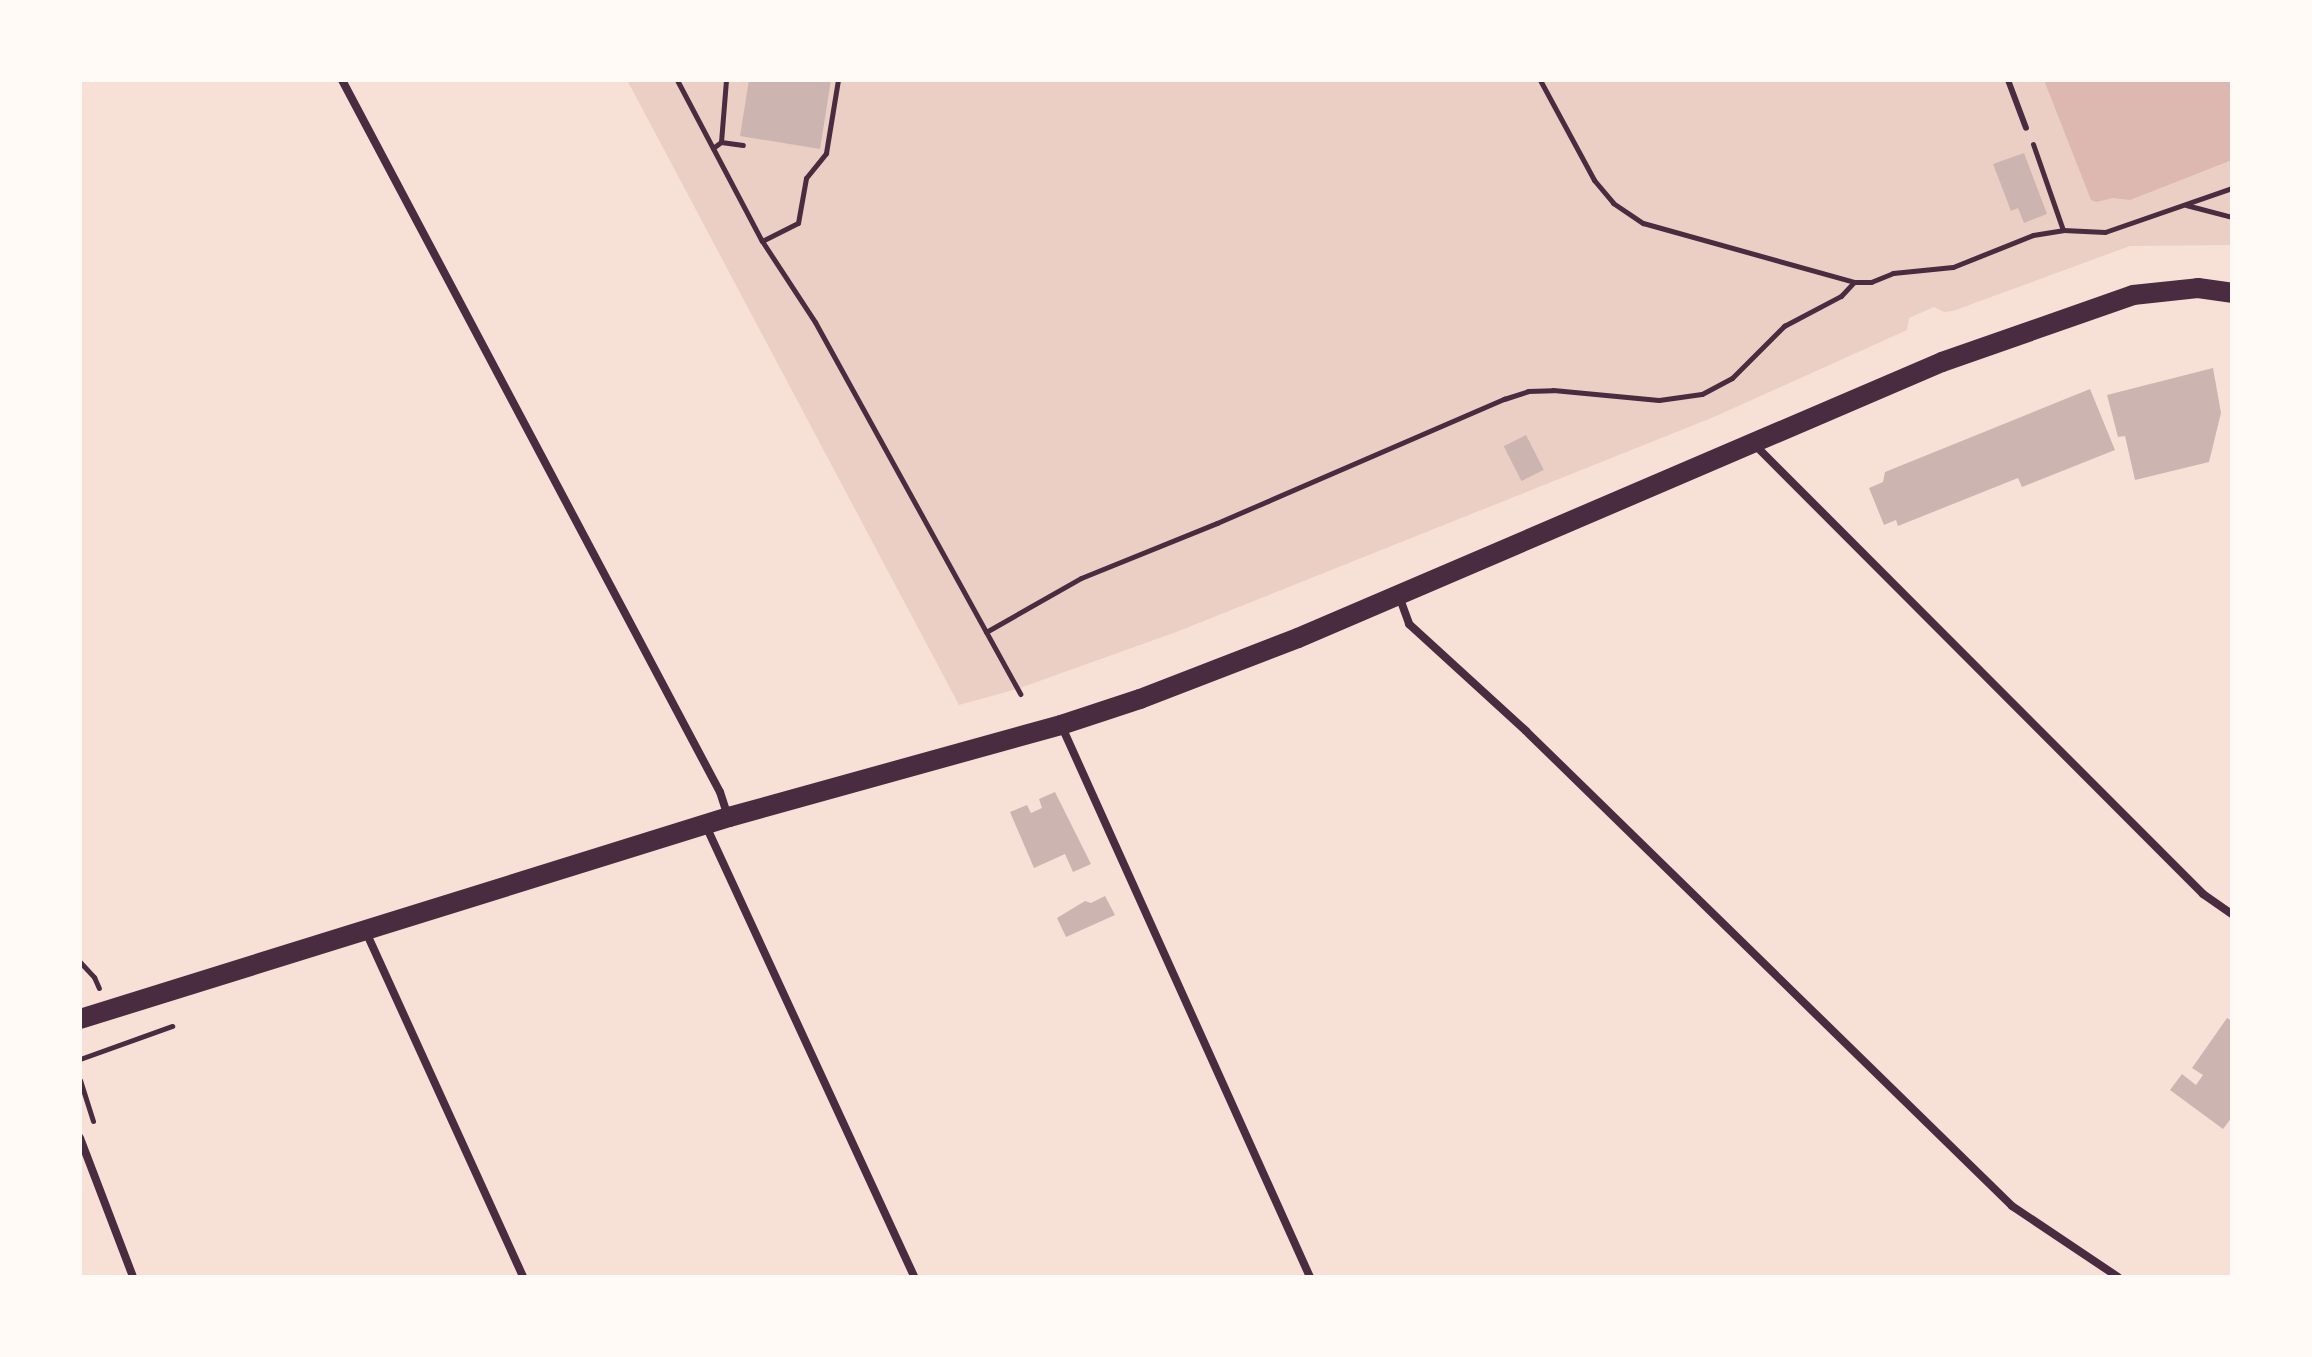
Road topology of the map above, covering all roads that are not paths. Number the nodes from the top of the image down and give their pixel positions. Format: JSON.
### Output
{"nodes":[{"id":1,"x":342,"y":80,"type":"edge"},
{"id":2,"x":2008,"y":80,"type":"edge"},
{"id":3,"x":2026,"y":128,"type":"road end"},
{"id":4,"x":2232,"y":293,"type":"edge"},
{"id":5,"x":1753,"y":443,"type":"junction"},
{"id":6,"x":1399,"y":596,"type":"junction"},
{"id":7,"x":1061,"y":725,"type":"junction"},
{"id":8,"x":729,"y":817,"type":"junction"},
{"id":9,"x":706,"y":826,"type":"junction"},
{"id":10,"x":2232,"y":914,"type":"edge"},
{"id":11,"x":364,"y":929,"type":"junction"},
{"id":12,"x":80,"y":1019,"type":"edge"},
{"id":13,"x":80,"y":1138,"type":"edge"},
{"id":14,"x":133,"y":1277,"type":"edge"},
{"id":15,"x":523,"y":1277,"type":"edge"},
{"id":16,"x":914,"y":1277,"type":"edge"},
{"id":17,"x":1310,"y":1277,"type":"edge"},
{"id":18,"x":2118,"y":1277,"type":"edge"}],
"edges":[{"from":1,"to":8,"type":"street"},
{"from":2,"to":3,"type":"lane"},
{"from":4,"to":5,"type":"main road"},
{"from":5,"to":6,"type":"main road"},
{"from":5,"to":10,"type":"street"},
{"from":6,"to":7,"type":"main road"},
{"from":6,"to":18,"type":"street"},
{"from":7,"to":8,"type":"main road"},
{"from":7,"to":17,"type":"street"},
{"from":8,"to":9,"type":"main road"},
{"from":9,"to":11,"type":"main road"},
{"from":9,"to":16,"type":"street"},
{"from":11,"to":12,"type":"main road"},
{"from":11,"to":15,"type":"street"},
{"from":13,"to":14,"type":"street"}]}
